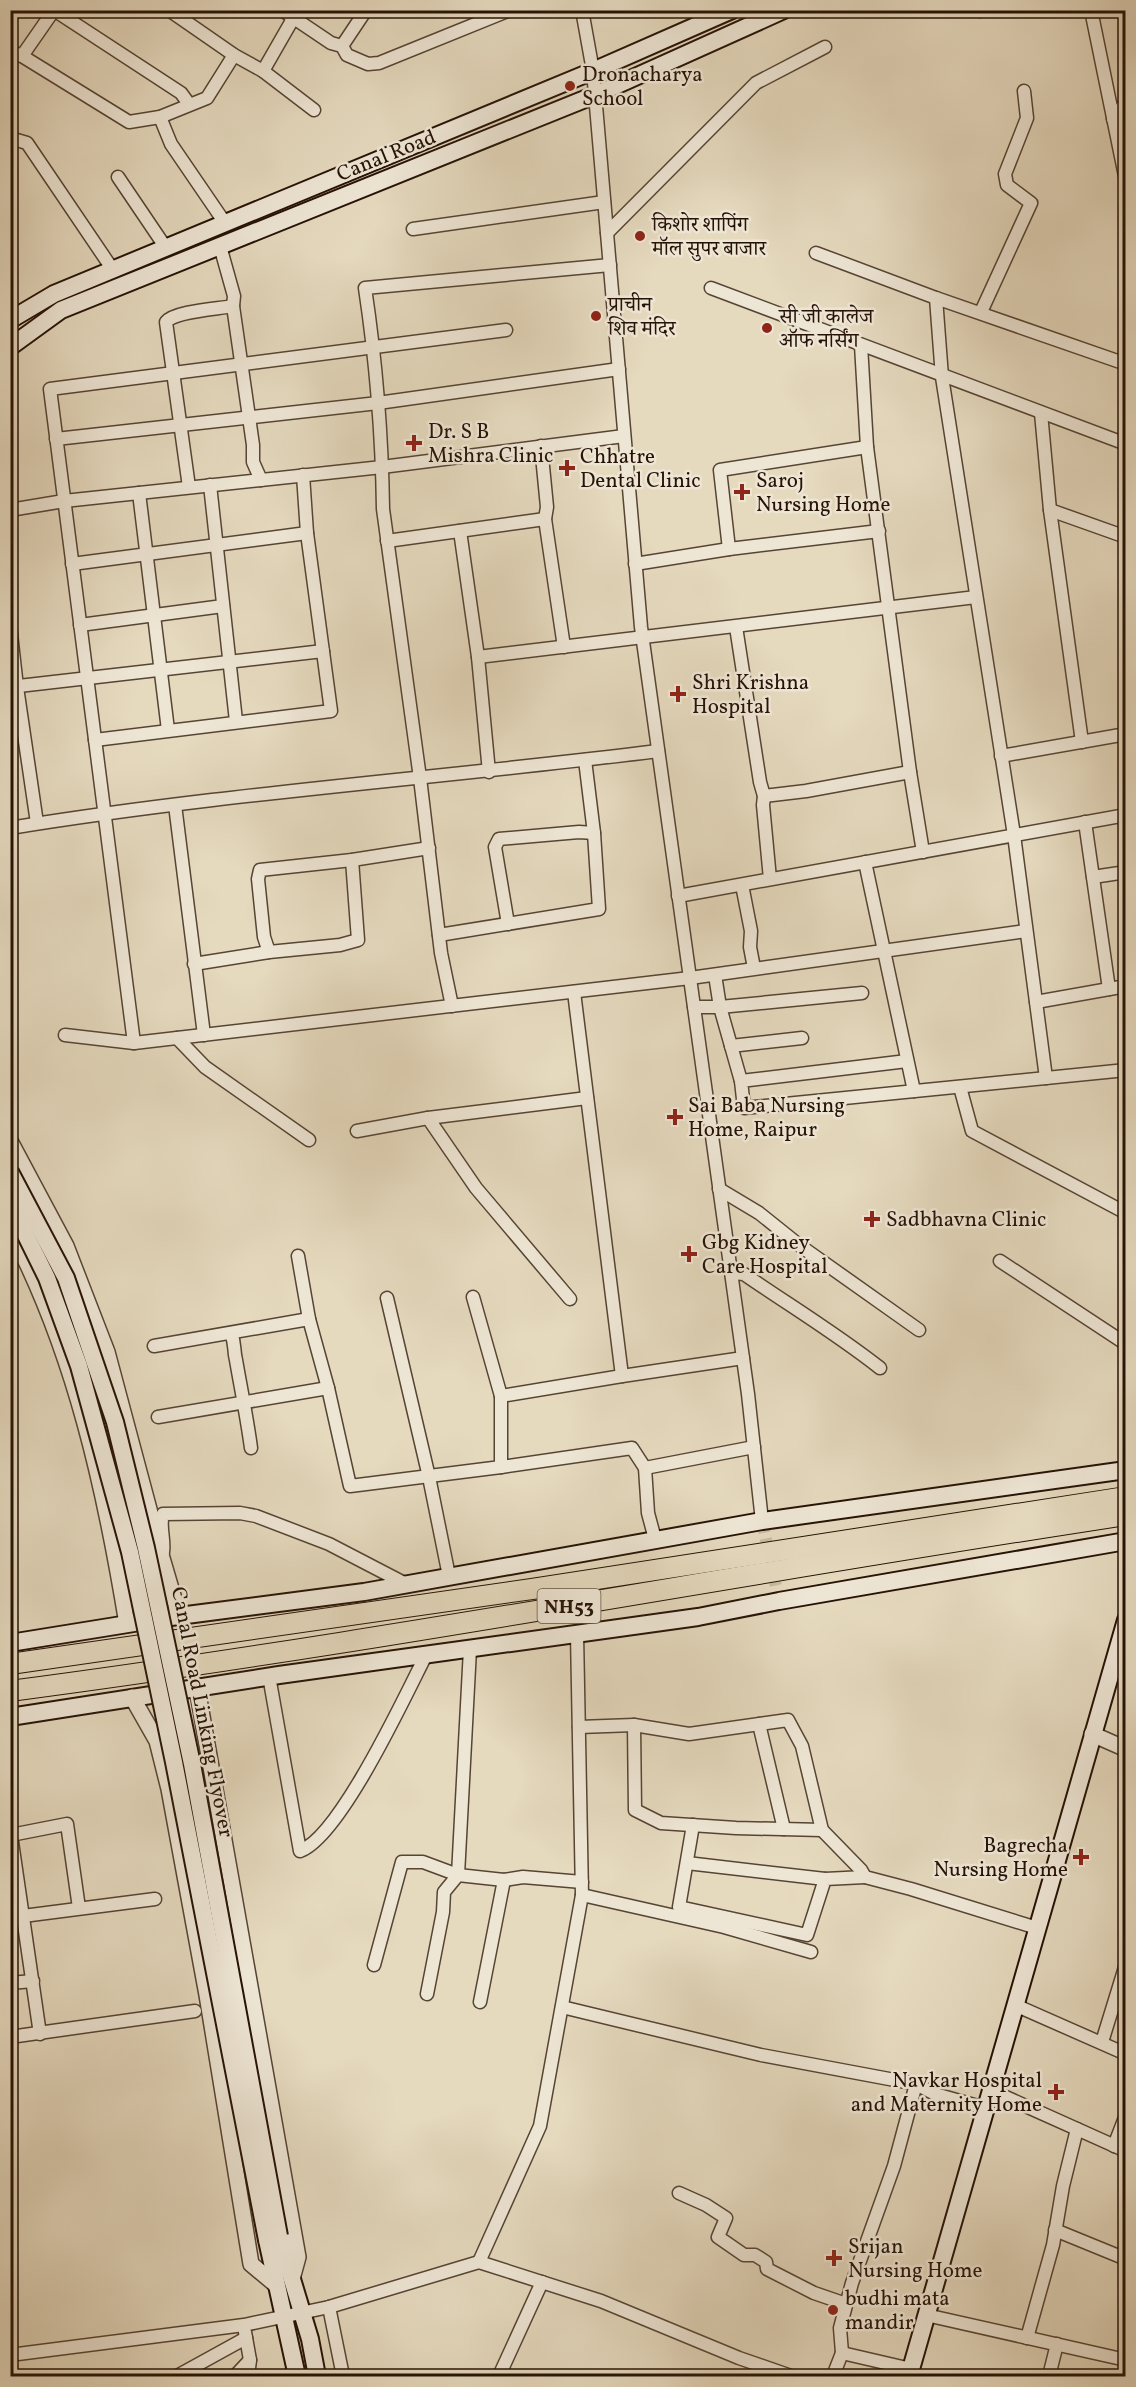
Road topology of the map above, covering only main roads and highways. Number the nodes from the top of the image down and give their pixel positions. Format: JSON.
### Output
{"nodes":[{"id":1,"x":732,"y":10,"type":"edge"},
{"id":2,"x":784,"y":10,"type":"edge"},
{"id":3,"x":10,"y":320,"type":"edge"},
{"id":4,"x":10,"y":347,"type":"edge"},
{"id":5,"x":10,"y":1172,"type":"edge"},
{"id":6,"x":10,"y":1203,"type":"edge"},
{"id":7,"x":1125,"y":1470,"type":"edge"},
{"id":8,"x":1125,"y":1497,"type":"edge"},
{"id":9,"x":1125,"y":1515,"type":"edge"},
{"id":10,"x":1125,"y":1541,"type":"edge"},
{"id":11,"x":1125,"y":1620,"type":"edge"},
{"id":12,"x":10,"y":1643,"type":"edge"},
{"id":13,"x":10,"y":1664,"type":"edge"},
{"id":14,"x":10,"y":1691,"type":"edge"},
{"id":15,"x":10,"y":1717,"type":"edge"},
{"id":16,"x":273,"y":2238,"type":"junction"},
{"id":17,"x":284,"y":2281,"type":"junction"},
{"id":18,"x":910,"y":2373,"type":"edge"},
{"id":19,"x":297,"y":2376,"type":"edge"},
{"id":20,"x":317,"y":2376,"type":"edge"}],
"edges":[{"from":1,"to":3,"type":"main road","name":"Canal Road"},
{"from":2,"to":4,"type":"main road","name":"Canal Road"},
{"from":5,"to":16,"type":"main road","name":"Canal Road Linking Flyover","bridge":true},
{"from":6,"to":16,"type":"main road","name":"Canal Road Linking Flyover","bridge":true},
{"from":7,"to":12,"type":"main road"},
{"from":8,"to":13,"type":"highway","number":"NH53"},
{"from":9,"to":14,"type":"highway","number":"NH53"},
{"from":10,"to":15,"type":"main road"},
{"from":11,"to":18,"type":"main road"},
{"from":16,"to":17,"type":"main road","name":"Canal Road Linking Flyover"},
{"from":17,"to":19,"type":"main road"},
{"from":17,"to":20,"type":"main road"}]}
